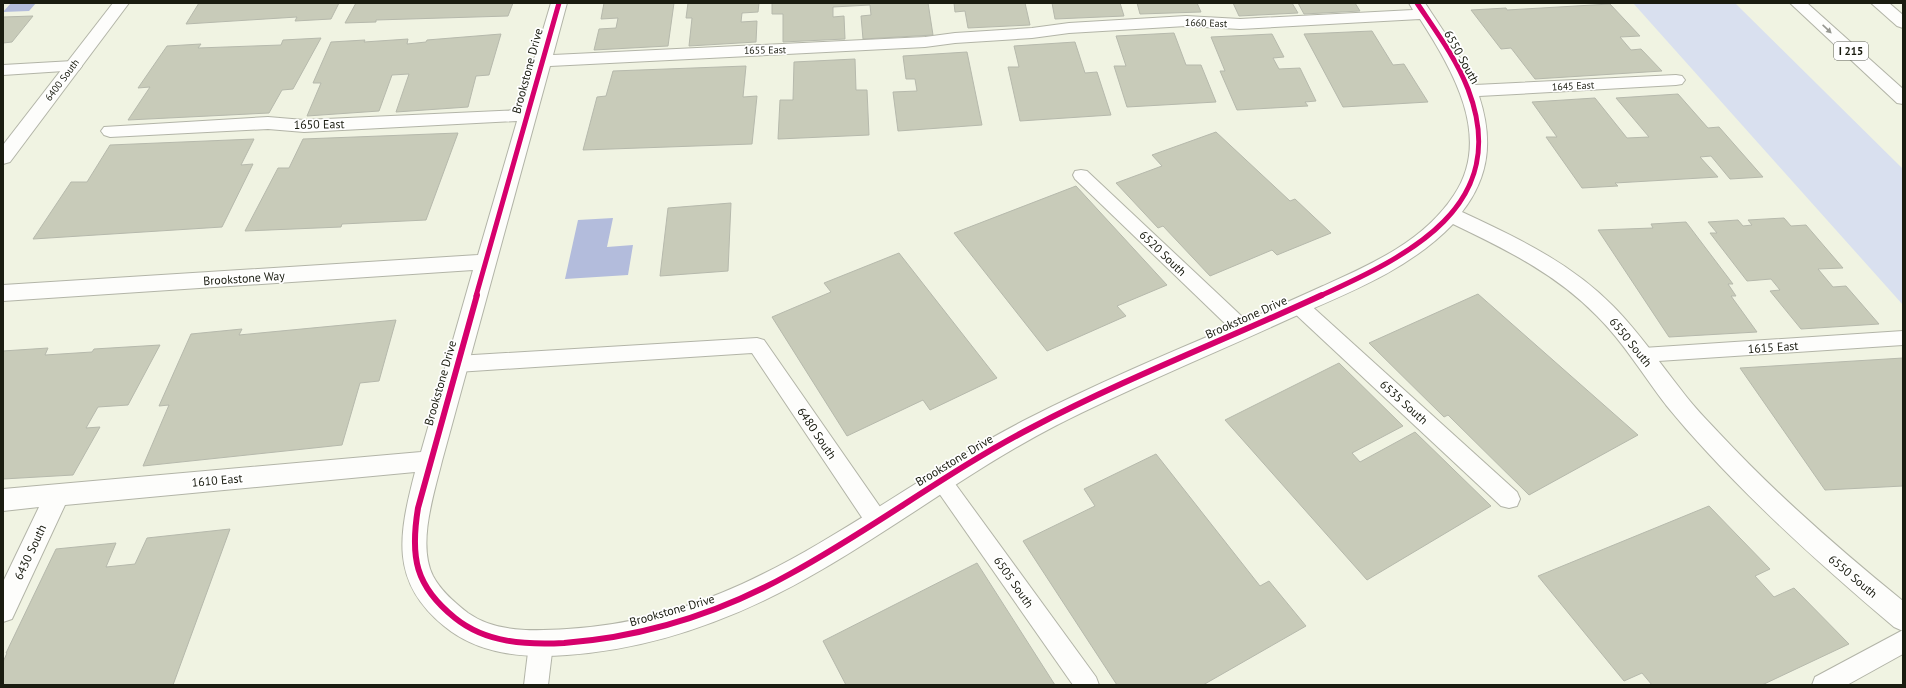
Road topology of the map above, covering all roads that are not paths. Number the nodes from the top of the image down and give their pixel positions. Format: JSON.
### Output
{"nodes":[{"id":1,"x":122,"y":3,"type":"edge"},
{"id":2,"x":559,"y":3,"type":"edge"},
{"id":3,"x":1798,"y":3,"type":"edge"},
{"id":4,"x":1879,"y":3,"type":"edge"},
{"id":5,"x":1421,"y":9,"type":"edge"},
{"id":6,"x":1903,"y":23,"type":"edge"},
{"id":7,"x":988,"y":36,"type":"joint"},
{"id":8,"x":541,"y":61,"type":"junction"},
{"id":9,"x":73,"y":66,"type":"junction"},
{"id":10,"x":3,"y":70,"type":"edge"},
{"id":11,"x":1676,"y":80,"type":"dead end"},
{"id":12,"x":1469,"y":91,"type":"junction"},
{"id":13,"x":1903,"y":99,"type":"edge"},
{"id":14,"x":527,"y":115,"type":"junction"},
{"id":15,"x":110,"y":131,"type":"dead end"},
{"id":16,"x":3,"y":158,"type":"edge"},
{"id":17,"x":1081,"y":175,"type":"dead end"},
{"id":18,"x":1449,"y":214,"type":"junction"},
{"id":19,"x":486,"y":262,"type":"junction"},
{"id":20,"x":3,"y":293,"type":"edge"},
{"id":21,"x":1299,"y":306,"type":"junction"},
{"id":22,"x":1244,"y":330,"type":"junction"},
{"id":23,"x":1903,"y":338,"type":"edge"},
{"id":24,"x":1643,"y":355,"type":"junction"},
{"id":25,"x":457,"y":364,"type":"junction"},
{"id":26,"x":430,"y":461,"type":"junction"},
{"id":27,"x":941,"y":480,"type":"junction"},
{"id":28,"x":58,"y":494,"type":"junction"},
{"id":29,"x":1509,"y":499,"type":"dead end"},
{"id":30,"x":3,"y":500,"type":"edge"},
{"id":31,"x":877,"y":521,"type":"junction"},
{"id":32,"x":3,"y":610,"type":"edge"},
{"id":33,"x":1903,"y":618,"type":"edge"},
{"id":34,"x":1903,"y":641,"type":"edge"},
{"id":35,"x":541,"y":644,"type":"junction"},
{"id":36,"x":536,"y":685,"type":"edge"},
{"id":37,"x":1087,"y":685,"type":"edge"},
{"id":38,"x":1824,"y":685,"type":"edge"}],
"edges":[{"from":1,"to":9,"type":"main road","name":"6400 South"},
{"from":2,"to":8,"type":"main road","name":"Brookstone Drive"},
{"from":3,"to":13,"type":"main road","number":"I 215","one_way":true},
{"from":4,"to":6,"type":"main road"},
{"from":5,"to":7,"type":"main road","name":"1660 East"},
{"from":5,"to":12,"type":"main road","name":"6550 South"},
{"from":7,"to":8,"type":"main road","name":"1655 East"},
{"from":8,"to":14,"type":"main road","name":"Brookstone Drive"},
{"from":9,"to":10,"type":"main road"},
{"from":9,"to":16,"type":"main road","name":"6400 South"},
{"from":11,"to":12,"type":"main road","name":"1645 East"},
{"from":12,"to":18,"type":"main road","name":"6550 South"},
{"from":14,"to":15,"type":"main road","name":"1650 East"},
{"from":14,"to":19,"type":"main road","name":"Brookstone Drive"},
{"from":17,"to":22,"type":"lane","name":"6520 South"},
{"from":18,"to":21,"type":"main road","name":"Brookstone Drive"},
{"from":18,"to":24,"type":"main road","name":"6550 South"},
{"from":19,"to":20,"type":"main road","name":"Brookstone Way"},
{"from":19,"to":25,"type":"main road","name":"Brookstone Drive"},
{"from":21,"to":22,"type":"main road","name":"Brookstone Drive"},
{"from":21,"to":29,"type":"lane","name":"6535 South"},
{"from":22,"to":27,"type":"main road","name":"Brookstone Drive"},
{"from":23,"to":24,"type":"lane","name":"1615 East"},
{"from":24,"to":33,"type":"main road","name":"6550 South"},
{"from":25,"to":26,"type":"main road","name":"Brookstone Drive"},
{"from":25,"to":31,"type":"lane","name":"6480 South"},
{"from":26,"to":28,"type":"main road","name":"1610 East"},
{"from":26,"to":35,"type":"main road","name":"Brookstone Drive"},
{"from":27,"to":31,"type":"main road","name":"Brookstone Drive"},
{"from":27,"to":37,"type":"lane","name":"6505 South"},
{"from":28,"to":30,"type":"main road","name":"1610 East"},
{"from":28,"to":32,"type":"main road","name":"6430 South"},
{"from":31,"to":35,"type":"main road","name":"Brookstone Drive"},
{"from":34,"to":38,"type":"lane"},
{"from":35,"to":36,"type":"lane"}]}
